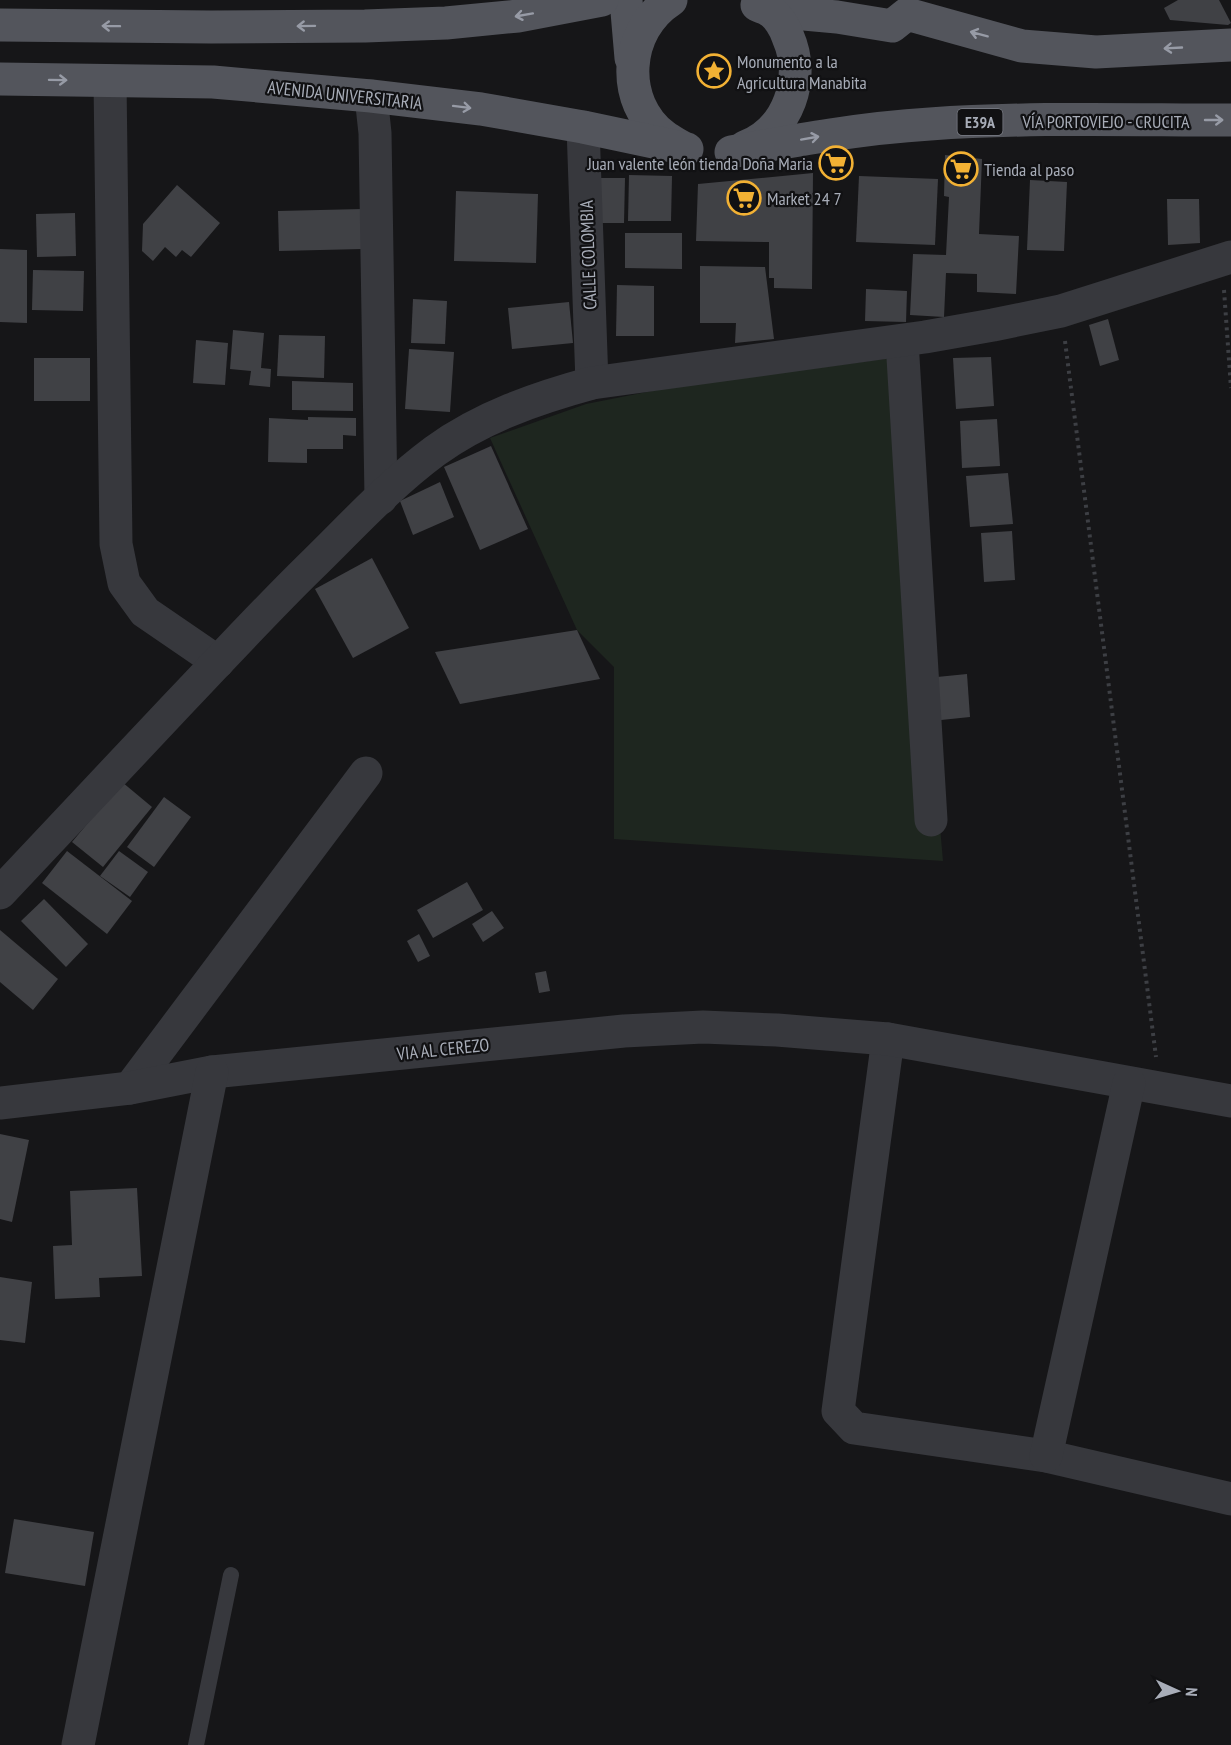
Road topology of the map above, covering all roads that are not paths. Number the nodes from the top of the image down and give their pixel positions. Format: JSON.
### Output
{"nodes":[{"id":1,"x":470,"y":0,"type":"edge"},
{"id":2,"x":602,"y":0,"type":"edge"},
{"id":3,"x":626,"y":0,"type":"edge"},
{"id":4,"x":671,"y":0,"type":"edge"},
{"id":5,"x":857,"y":0,"type":"edge"},
{"id":6,"x":759,"y":4,"type":"edge"},
{"id":7,"x":911,"y":14,"type":"edge"},
{"id":8,"x":0,"y":24,"type":"edge"},
{"id":9,"x":365,"y":26,"type":"junction"},
{"id":10,"x":1231,"y":45,"type":"edge"},
{"id":11,"x":0,"y":79,"type":"edge"},
{"id":12,"x":110,"y":81,"type":"junction"},
{"id":13,"x":634,"y":93,"type":"junction"},
{"id":14,"x":371,"y":96,"type":"junction"},
{"id":15,"x":1231,"y":120,"type":"edge"},
{"id":16,"x":583,"y":127,"type":"junction"},
{"id":17,"x":687,"y":149,"type":"junction"},
{"id":18,"x":731,"y":152,"type":"junction"},
{"id":19,"x":1227,"y":258,"type":"edge"},
{"id":20,"x":902,"y":341,"type":"junction"},
{"id":21,"x":592,"y":383,"type":"junction"},
{"id":22,"x":381,"y":498,"type":"junction"},
{"id":23,"x":218,"y":662,"type":"junction"},
{"id":24,"x":366,"y":773,"type":"dead end"},
{"id":25,"x":931,"y":820,"type":"dead end"},
{"id":26,"x":0,"y":893,"type":"edge"},
{"id":27,"x":888,"y":1039,"type":"junction"},
{"id":28,"x":212,"y":1072,"type":"junction"},
{"id":29,"x":1144,"y":1086,"type":"junction"},
{"id":30,"x":130,"y":1088,"type":"junction"},
{"id":31,"x":1231,"y":1101,"type":"edge"},
{"id":32,"x":0,"y":1102,"type":"edge"},
{"id":33,"x":1046,"y":1456,"type":"junction"},
{"id":34,"x":1231,"y":1499,"type":"edge"},
{"id":35,"x":231,"y":1575,"type":"dead end"},
{"id":36,"x":78,"y":1745,"type":"edge"},
{"id":37,"x":196,"y":1745,"type":"edge"}],
"edges":[{"from":1,"to":9,"type":"main road"},
{"from":2,"to":9,"type":"main road","one_way":true},
{"from":3,"to":13,"type":"main road","number":"E39A"},
{"from":4,"to":13,"type":"main road","number":"E39A"},
{"from":5,"to":7,"type":"main road"},
{"from":6,"to":7,"type":"main road","number":"E39A"},
{"from":6,"to":18,"type":"main road","number":"E39A"},
{"from":10,"to":7,"type":"main road","number":"E39A","one_way":true},
{"from":9,"to":8,"type":"main road","one_way":true},
{"from":11,"to":12,"type":"main road","name":"AVENIDA UNIVERSITARIA","one_way":true},
{"from":12,"to":14,"type":"main road","name":"AVENIDA UNIVERSITARIA"},
{"from":12,"to":23,"type":"street"},
{"from":13,"to":17,"type":"main road","number":"E39A"},
{"from":14,"to":16,"type":"main road","name":"AVENIDA UNIVERSITARIA","one_way":true},
{"from":14,"to":22,"type":"street"},
{"from":18,"to":15,"type":"main road","name":"VÍA PORTOVIEJO - CRUCITA","number":"E39A","one_way":true},
{"from":16,"to":17,"type":"main road","name":"AVENIDA UNIVERSITARIA"},
{"from":16,"to":21,"type":"street","name":"CALLE COLOMBIA"},
{"from":17,"to":18,"type":"main road","number":"E39A"},
{"from":19,"to":20,"type":"street"},
{"from":20,"to":21,"type":"street"},
{"from":20,"to":25,"type":"street"},
{"from":21,"to":22,"type":"street"},
{"from":22,"to":23,"type":"street"},
{"from":23,"to":26,"type":"street"},
{"from":24,"to":30,"type":"street"},
{"from":27,"to":28,"type":"street","name":"VIA AL CEREZO"},
{"from":27,"to":29,"type":"street","name":"VIA AL CEREZO"},
{"from":27,"to":33,"type":"street"},
{"from":28,"to":30,"type":"street","name":"VIA AL CEREZO"},
{"from":28,"to":36,"type":"street"},
{"from":29,"to":31,"type":"street","name":"VIA AL CEREZO"},
{"from":29,"to":33,"type":"street"},
{"from":30,"to":32,"type":"street","name":"VIA AL CEREZO"},
{"from":33,"to":34,"type":"street"},
{"from":35,"to":37,"type":"lane"}]}
